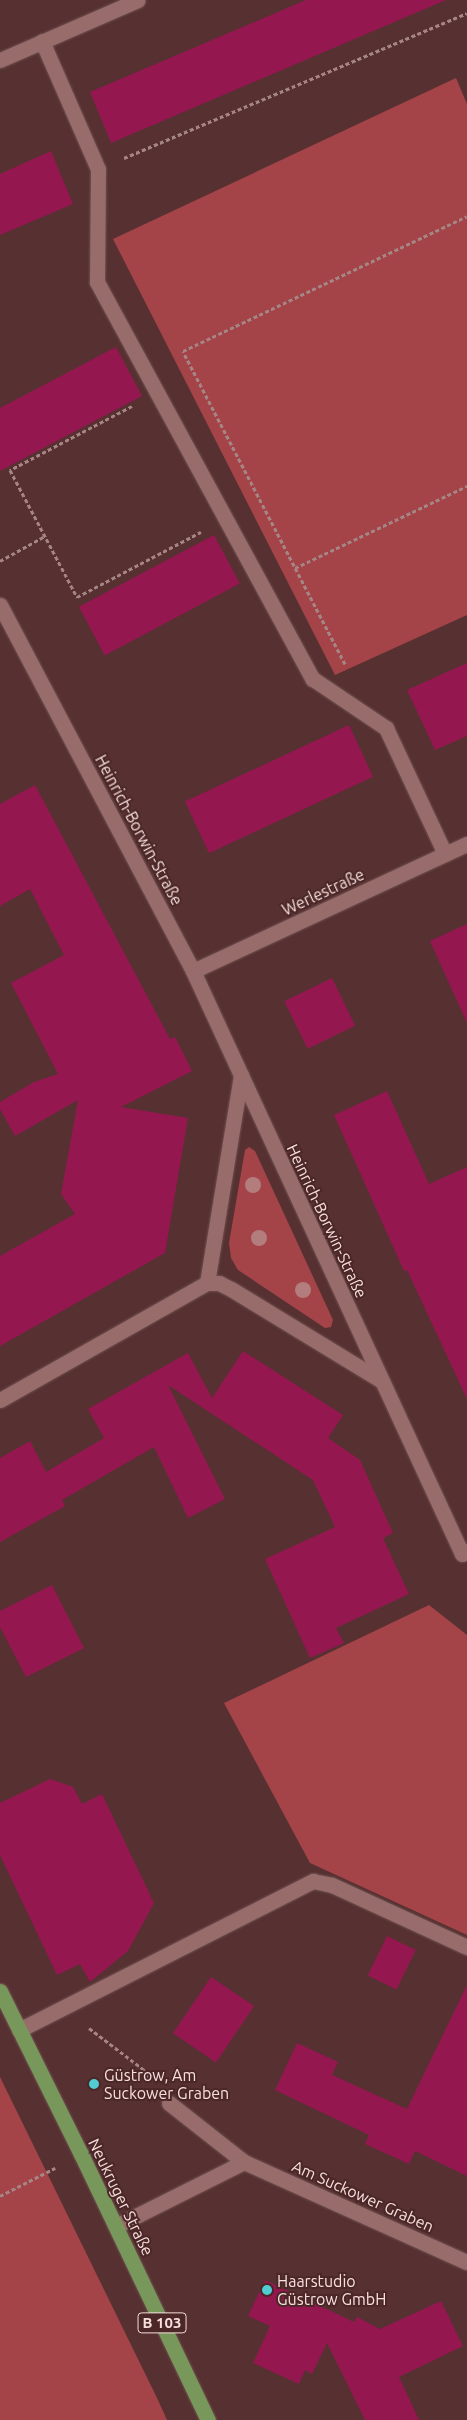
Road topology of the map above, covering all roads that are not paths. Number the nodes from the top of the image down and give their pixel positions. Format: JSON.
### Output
{"nodes":[{"id":1,"x":138,"y":0,"type":"edge"},
{"id":2,"x":42,"y":41,"type":"junction"},
{"id":3,"x":0,"y":60,"type":"edge"},
{"id":4,"x":0,"y":605,"type":"edge"},
{"id":5,"x":467,"y":844,"type":"edge"},
{"id":6,"x":445,"y":854,"type":"junction"},
{"id":7,"x":193,"y":971,"type":"junction"},
{"id":8,"x":241,"y":1075,"type":"junction"},
{"id":9,"x":207,"y":1283,"type":"junction"},
{"id":10,"x":382,"y":1381,"type":"junction"},
{"id":11,"x":0,"y":1400,"type":"edge"},
{"id":12,"x":464,"y":1553,"type":"edge"},
{"id":13,"x":467,"y":1946,"type":"edge"},
{"id":14,"x":0,"y":1991,"type":"edge"},
{"id":15,"x":20,"y":2030,"type":"junction"},
{"id":16,"x":169,"y":2103,"type":"road end"},
{"id":17,"x":244,"y":2162,"type":"junction"},
{"id":18,"x":116,"y":2226,"type":"junction"},
{"id":19,"x":467,"y":2262,"type":"edge"},
{"id":20,"x":208,"y":2420,"type":"edge"}],
"edges":[{"from":1,"to":2,"type":"street"},
{"from":2,"to":3,"type":"street"},
{"from":2,"to":6,"type":"street"},
{"from":4,"to":7,"type":"street","name":"Heinrich-Borwin-Straße"},
{"from":5,"to":6,"type":"street","name":"Werlestraße"},
{"from":6,"to":7,"type":"street","name":"Werlestraße"},
{"from":7,"to":8,"type":"street","name":"Heinrich-Borwin-Straße"},
{"from":8,"to":9,"type":"street"},
{"from":8,"to":10,"type":"street","name":"Heinrich-Borwin-Straße"},
{"from":9,"to":10,"type":"street"},
{"from":9,"to":11,"type":"street"},
{"from":10,"to":12,"type":"street","name":"Heinrich-Borwin-Straße"},
{"from":13,"to":15,"type":"street"},
{"from":14,"to":15,"type":"main road","name":"Neukruger Straße","number":"B 103"},
{"from":15,"to":18,"type":"main road","name":"Neukruger Straße","number":"B 103"},
{"from":16,"to":17,"type":"street","name":"Am Suckower Graben"},
{"from":17,"to":18,"type":"street"},
{"from":17,"to":19,"type":"street","name":"Am Suckower Graben"},
{"from":18,"to":20,"type":"main road","name":"Neukruger Straße","number":"B 103"}]}
